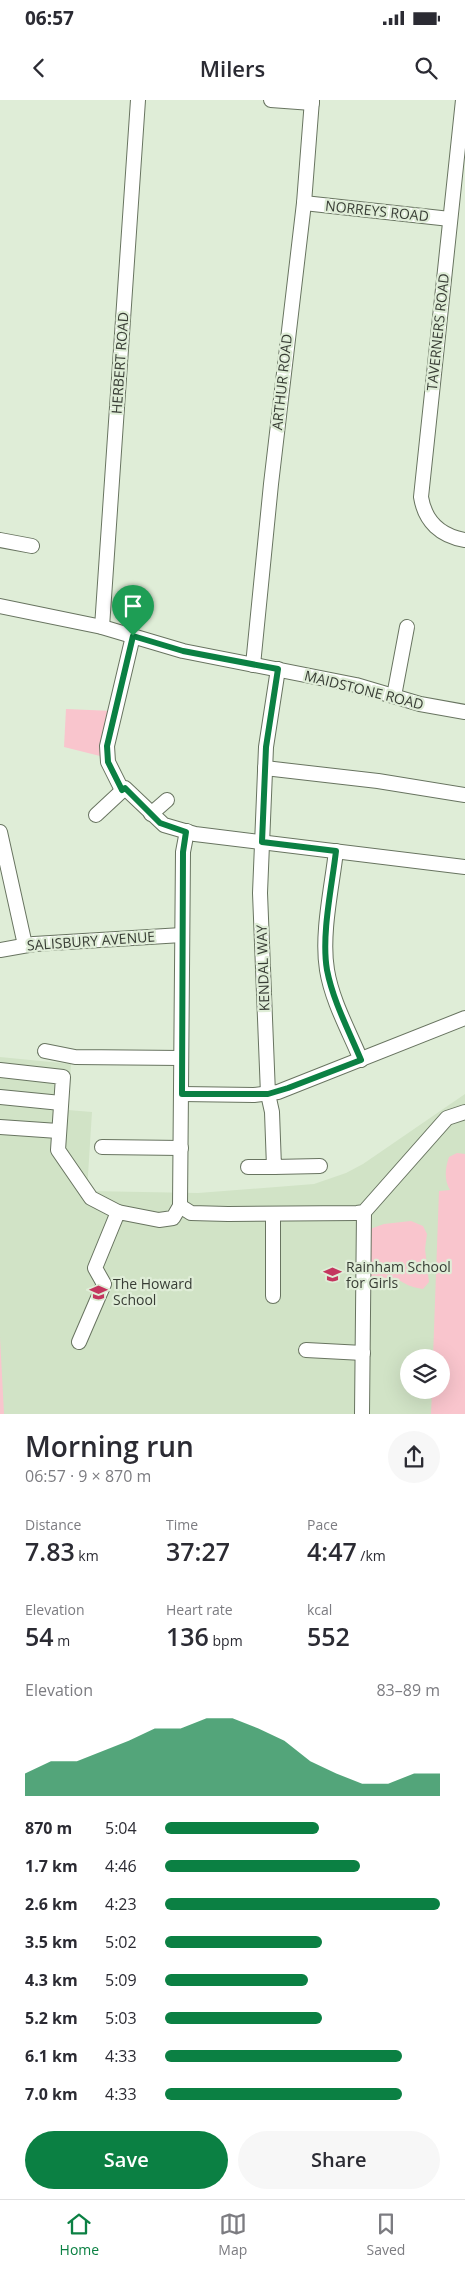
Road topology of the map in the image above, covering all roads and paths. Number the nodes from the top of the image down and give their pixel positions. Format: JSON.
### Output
{"nodes":[{"id":1,"x":138,"y":100,"type":"edge"},
{"id":2,"x":271,"y":100,"type":"edge"},
{"id":3,"x":463,"y":100,"type":"edge"},
{"id":4,"x":312,"y":102,"type":"edge"},
{"id":5,"x":304,"y":203,"type":"junction"},
{"id":6,"x":450,"y":219,"type":"junction"},
{"id":7,"x":0,"y":540,"type":"edge"},
{"id":8,"x":465,"y":540,"type":"edge"},
{"id":9,"x":32,"y":546,"type":"dead end"},
{"id":10,"x":0,"y":606,"type":"edge"},
{"id":11,"x":102,"y":627,"type":"junction"},
{"id":12,"x":407,"y":628,"type":"dead end"},
{"id":13,"x":133,"y":636,"type":"junction"},
{"id":14,"x":253,"y":665,"type":"junction"},
{"id":15,"x":278,"y":669,"type":"junction"},
{"id":16,"x":394,"y":696,"type":"junction"},
{"id":17,"x":465,"y":712,"type":"edge"},
{"id":18,"x":265,"y":768,"type":"junction"},
{"id":19,"x":122,"y":790,"type":"junction"},
{"id":20,"x":465,"y":795,"type":"edge"},
{"id":21,"x":167,"y":800,"type":"dead end"},
{"id":22,"x":96,"y":814,"type":"dead end"},
{"id":23,"x":151,"y":814,"type":"junction"},
{"id":24,"x":0,"y":832,"type":"edge"},
{"id":25,"x":186,"y":832,"type":"junction"},
{"id":26,"x":262,"y":842,"type":"junction"},
{"id":27,"x":336,"y":851,"type":"junction"},
{"id":28,"x":465,"y":867,"type":"edge"},
{"id":29,"x":182,"y":936,"type":"junction"},
{"id":30,"x":25,"y":945,"type":"junction"},
{"id":31,"x":0,"y":950,"type":"edge"},
{"id":32,"x":465,"y":1018,"type":"edge"},
{"id":33,"x":45,"y":1051,"type":"dead end"},
{"id":34,"x":181,"y":1058,"type":"junction"},
{"id":35,"x":361,"y":1060,"type":"junction"},
{"id":36,"x":0,"y":1070,"type":"edge"},
{"id":37,"x":182,"y":1094,"type":"junction"},
{"id":38,"x":268,"y":1094,"type":"junction"},
{"id":39,"x":0,"y":1097,"type":"edge"},
{"id":40,"x":61,"y":1103,"type":"junction"},
{"id":41,"x":465,"y":1112,"type":"edge"},
{"id":42,"x":0,"y":1127,"type":"edge"},
{"id":43,"x":58,"y":1131,"type":"junction"},
{"id":44,"x":102,"y":1147,"type":"dead end"},
{"id":45,"x":181,"y":1148,"type":"junction"},
{"id":46,"x":320,"y":1166,"type":"dead end"},
{"id":47,"x":248,"y":1167,"type":"dead end"},
{"id":48,"x":274,"y":1167,"type":"junction"},
{"id":49,"x":180,"y":1206,"type":"junction"},
{"id":50,"x":118,"y":1212,"type":"junction"},
{"id":51,"x":364,"y":1212,"type":"junction"},
{"id":52,"x":273,"y":1214,"type":"junction"},
{"id":53,"x":273,"y":1296,"type":"dead end"},
{"id":54,"x":79,"y":1342,"type":"dead end"},
{"id":55,"x":306,"y":1350,"type":"dead end"},
{"id":56,"x":363,"y":1352,"type":"junction"},
{"id":57,"x":362,"y":1414,"type":"edge"}],
"edges":[{"from":1,"to":11,"type":"street","name":"HERBERT ROAD"},
{"from":2,"to":4,"type":"street"},
{"from":3,"to":6,"type":"street","name":"TAVERNERS ROAD"},
{"from":4,"to":5,"type":"street","name":"ARTHUR ROAD"},
{"from":5,"to":6,"type":"street","name":"NORREYS ROAD"},
{"from":5,"to":14,"type":"street","name":"ARTHUR ROAD"},
{"from":6,"to":8,"type":"street","name":"TAVERNERS ROAD"},
{"from":7,"to":9,"type":"street"},
{"from":10,"to":11,"type":"street","name":"MAIDSTONE ROAD"},
{"from":11,"to":13,"type":"street","name":"MAIDSTONE ROAD"},
{"from":12,"to":16,"type":"street"},
{"from":13,"to":14,"type":"street","name":"MAIDSTONE ROAD"},
{"from":13,"to":19,"type":"street"},
{"from":14,"to":15,"type":"street","name":"MAIDSTONE ROAD"},
{"from":15,"to":16,"type":"street","name":"MAIDSTONE ROAD"},
{"from":15,"to":18,"type":"street","name":"KENDAL WAY"},
{"from":16,"to":17,"type":"street","name":"MAIDSTONE ROAD"},
{"from":18,"to":20,"type":"street"},
{"from":18,"to":26,"type":"street","name":"KENDAL WAY"},
{"from":19,"to":22,"type":"street"},
{"from":19,"to":23,"type":"street"},
{"from":21,"to":23,"type":"street"},
{"from":23,"to":25,"type":"street"},
{"from":24,"to":30,"type":"street"},
{"from":25,"to":26,"type":"street"},
{"from":25,"to":29,"type":"street"},
{"from":26,"to":27,"type":"street"},
{"from":26,"to":38,"type":"street","name":"KENDAL WAY"},
{"from":27,"to":28,"type":"street"},
{"from":27,"to":35,"type":"street"},
{"from":29,"to":30,"type":"street","name":"SALISBURY AVENUE"},
{"from":29,"to":34,"type":"street"},
{"from":30,"to":31,"type":"street","name":"SALISBURY AVENUE"},
{"from":32,"to":35,"type":"street"},
{"from":33,"to":34,"type":"street"},
{"from":34,"to":37,"type":"street"},
{"from":35,"to":38,"type":"street"},
{"from":36,"to":40,"type":"street"},
{"from":37,"to":38,"type":"street"},
{"from":37,"to":45,"type":"street"},
{"from":38,"to":48,"type":"street","name":"KENDAL WAY"},
{"from":39,"to":40,"type":"street"},
{"from":40,"to":43,"type":"street"},
{"from":41,"to":51,"type":"street"},
{"from":42,"to":43,"type":"street"},
{"from":43,"to":50,"type":"street"},
{"from":44,"to":45,"type":"street"},
{"from":45,"to":49,"type":"street"},
{"from":46,"to":48,"type":"street"},
{"from":47,"to":48,"type":"street"},
{"from":49,"to":50,"type":"street"},
{"from":49,"to":52,"type":"street"},
{"from":50,"to":54,"type":"street"},
{"from":51,"to":52,"type":"street"},
{"from":51,"to":56,"type":"street"},
{"from":52,"to":53,"type":"street"},
{"from":55,"to":56,"type":"street"},
{"from":56,"to":57,"type":"street"}]}
